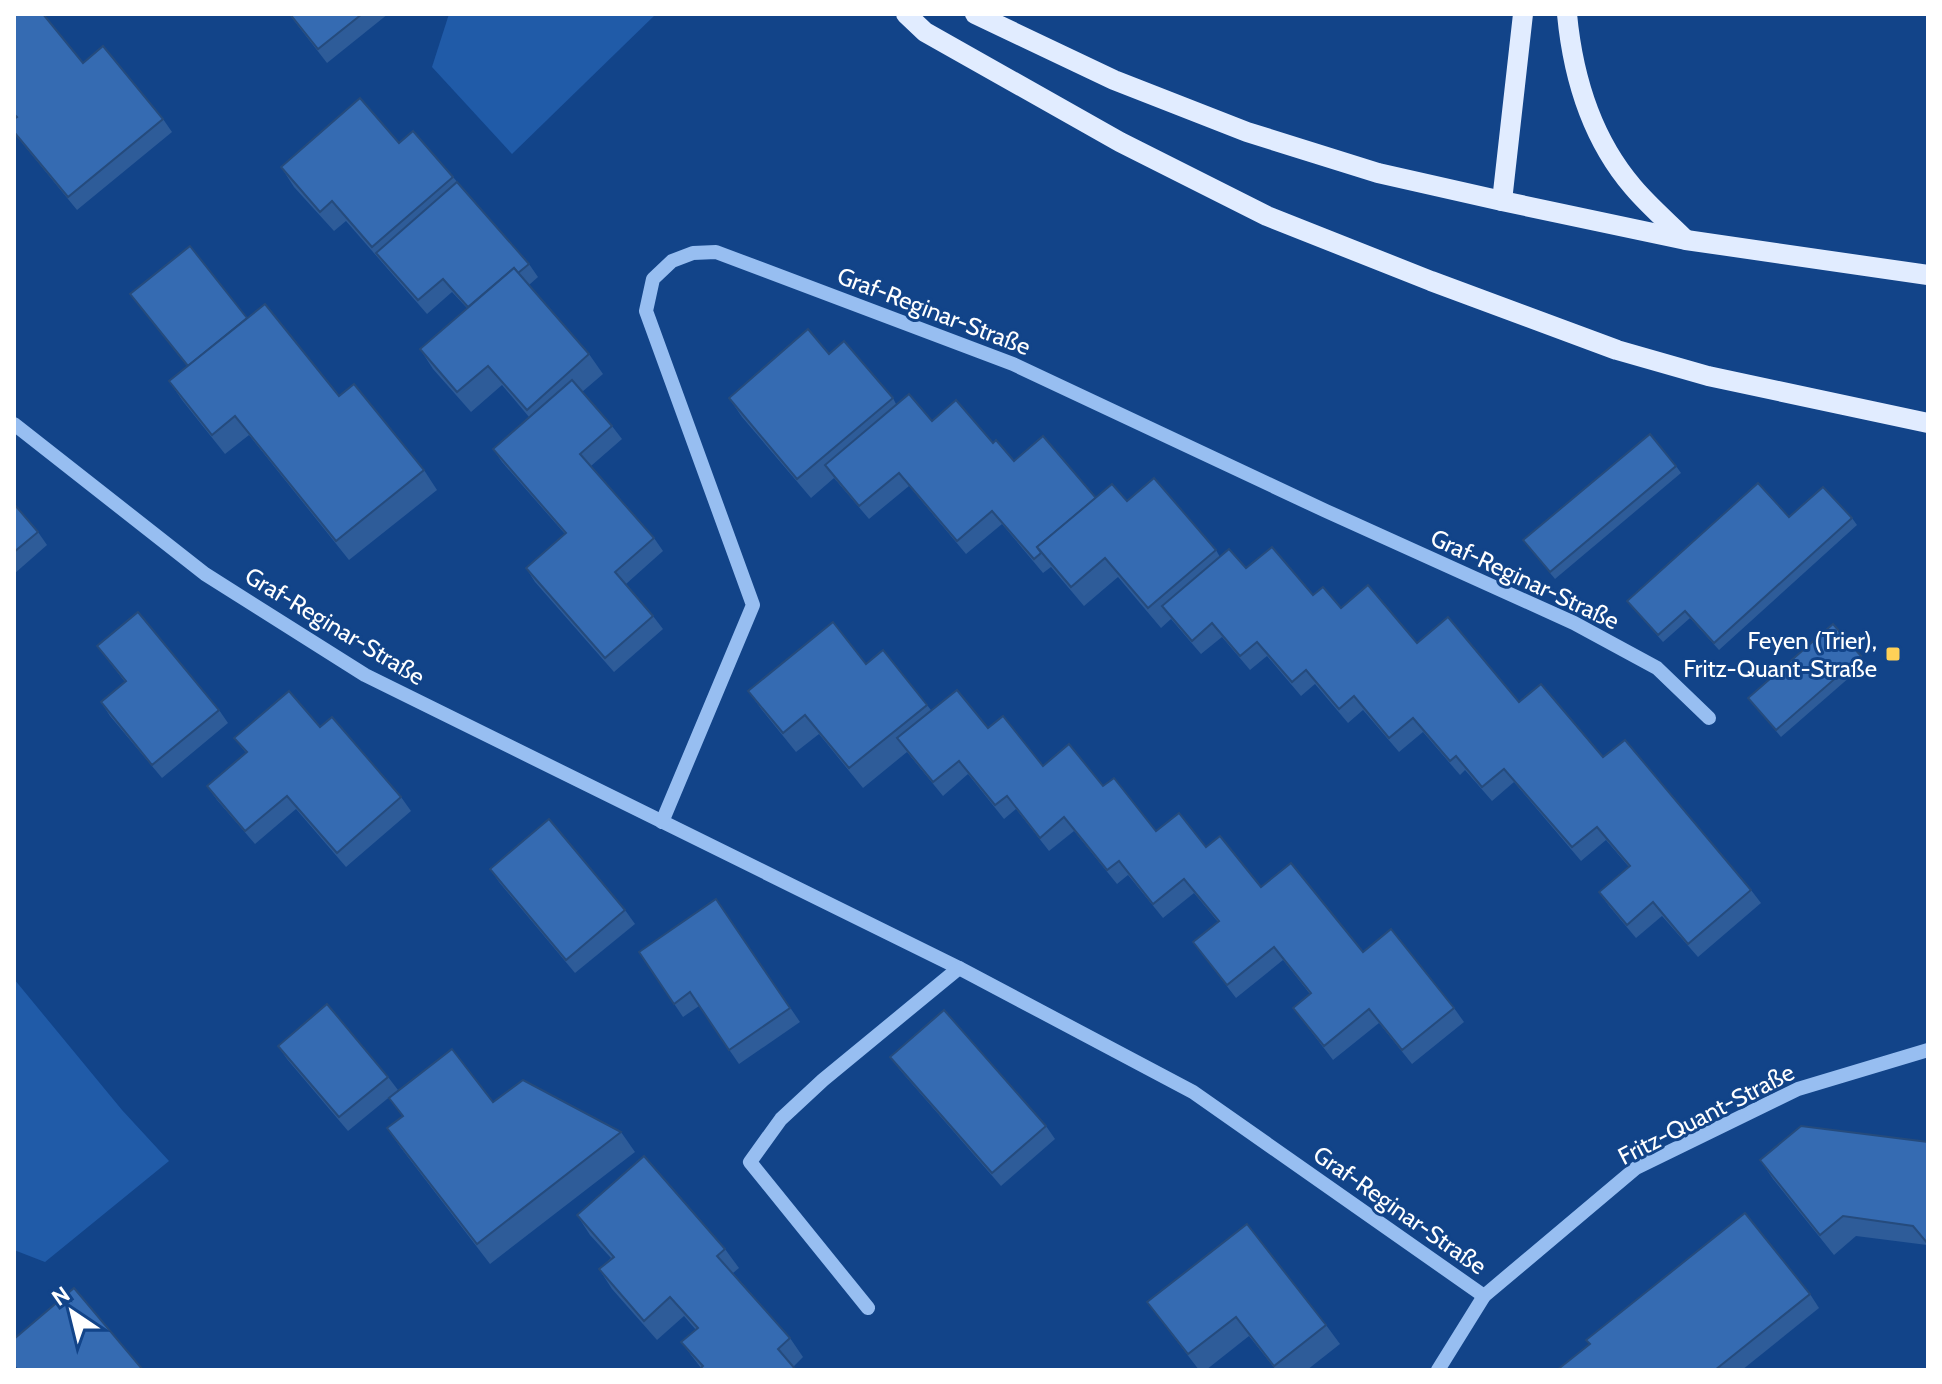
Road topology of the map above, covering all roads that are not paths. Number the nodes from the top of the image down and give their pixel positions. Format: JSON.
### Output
{"nodes":[{"id":1,"x":906,"y":14,"type":"edge"},
{"id":2,"x":975,"y":14,"type":"edge"},
{"id":3,"x":1523,"y":14,"type":"edge"},
{"id":4,"x":1567,"y":14,"type":"edge"},
{"id":5,"x":1502,"y":201,"type":"junction"},
{"id":6,"x":1686,"y":240,"type":"junction"},
{"id":7,"x":1928,"y":275,"type":"edge"},
{"id":8,"x":1928,"y":423,"type":"edge"},
{"id":9,"x":14,"y":424,"type":"edge"},
{"id":10,"x":1709,"y":718,"type":"dead end"},
{"id":11,"x":662,"y":822,"type":"junction"},
{"id":12,"x":959,"y":968,"type":"junction"},
{"id":13,"x":1928,"y":1050,"type":"edge"},
{"id":14,"x":1484,"y":1296,"type":"junction"},
{"id":15,"x":868,"y":1308,"type":"dead end"},
{"id":16,"x":1438,"y":1370,"type":"edge"}],
"edges":[{"from":1,"to":8,"type":"main road"},
{"from":2,"to":5,"type":"main road"},
{"from":3,"to":5,"type":"main road"},
{"from":4,"to":6,"type":"main road"},
{"from":5,"to":6,"type":"main road"},
{"from":6,"to":7,"type":"main road"},
{"from":9,"to":11,"type":"street","name":"Graf-Reginar-Straße"},
{"from":10,"to":11,"type":"street","name":"Graf-Reginar-Straße"},
{"from":11,"to":12,"type":"street","name":"Graf-Reginar-Straße"},
{"from":12,"to":14,"type":"street","name":"Graf-Reginar-Straße"},
{"from":12,"to":15,"type":"street"},
{"from":13,"to":14,"type":"street","name":"Fritz-Quant-Straße"},
{"from":14,"to":16,"type":"street","name":"Fritz-Quant-Straße"}]}
